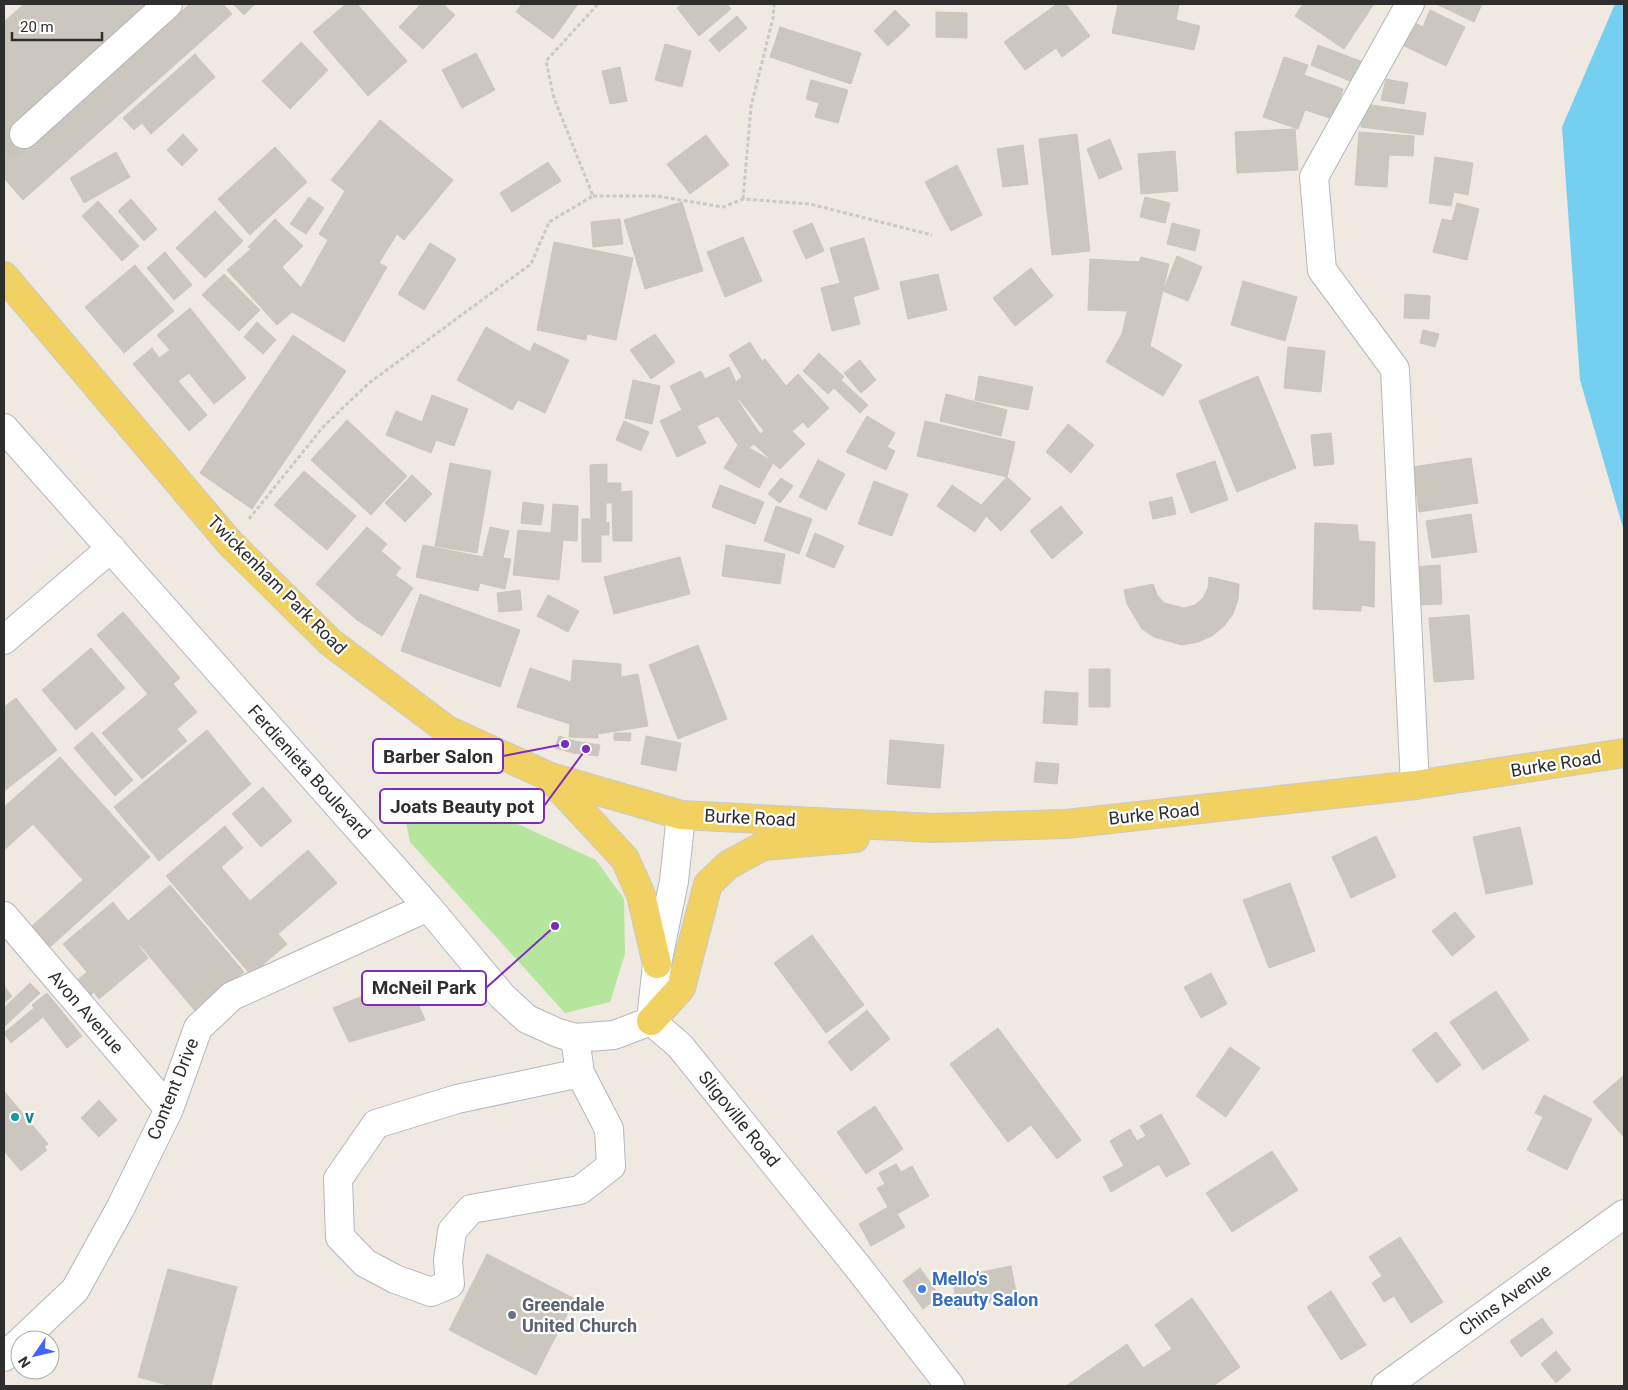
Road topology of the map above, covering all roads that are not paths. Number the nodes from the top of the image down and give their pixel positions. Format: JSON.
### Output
{"nodes":[{"id":1,"x":168,"y":4,"type":"edge"},
{"id":2,"x":1410,"y":4,"type":"edge"},
{"id":3,"x":24,"y":134,"type":"tunnel mouth"},
{"id":4,"x":4,"y":276,"type":"edge"},
{"id":5,"x":4,"y":428,"type":"edge"},
{"id":6,"x":111,"y":548,"type":"junction"},
{"id":7,"x":4,"y":640,"type":"edge"},
{"id":8,"x":1624,"y":752,"type":"edge"},
{"id":9,"x":550,"y":777,"type":"junction"},
{"id":10,"x":1415,"y":785,"type":"junction"},
{"id":11,"x":681,"y":815,"type":"junction"},
{"id":12,"x":933,"y":828,"type":"junction"},
{"id":13,"x":428,"y":907,"type":"junction"},
{"id":14,"x":4,"y":916,"type":"edge"},
{"id":15,"x":657,"y":964,"type":"junction"},
{"id":16,"x":651,"y":1021,"type":"junction"},
{"id":17,"x":575,"y":1038,"type":"junction"},
{"id":18,"x":580,"y":1073,"type":"junction"},
{"id":19,"x":169,"y":1109,"type":"junction"},
{"id":20,"x":1624,"y":1214,"type":"edge"},
{"id":21,"x":33,"y":1330,"type":"edge"},
{"id":22,"x":950,"y":1386,"type":"edge"},
{"id":23,"x":1386,"y":1386,"type":"edge"}],
"edges":[{"from":1,"to":3,"type":"street"},
{"from":2,"to":10,"type":"street"},
{"from":4,"to":9,"type":"main road","name":"Twickenham Park Road"},
{"from":5,"to":6,"type":"street","name":"Ferdienieta Boulevard"},
{"from":6,"to":7,"type":"street"},
{"from":6,"to":13,"type":"street","name":"Ferdienieta Boulevard"},
{"from":8,"to":10,"type":"main road","name":"Burke Road"},
{"from":9,"to":11,"type":"main road","name":"Twickenham Park Road"},
{"from":9,"to":15,"type":"main road"},
{"from":10,"to":12,"type":"main road","name":"Burke Road"},
{"from":11,"to":12,"type":"main road","name":"Burke Road"},
{"from":11,"to":15,"type":"street"},
{"from":12,"to":16,"type":"main road"},
{"from":13,"to":17,"type":"street","name":"Ferdienieta Boulevard"},
{"from":13,"to":19,"type":"street","name":"Content Drive"},
{"from":14,"to":19,"type":"street","name":"Avon Avenue"},
{"from":15,"to":16,"type":"street"},
{"from":16,"to":17,"type":"street","name":"Ferdienieta Boulevard"},
{"from":16,"to":22,"type":"street","name":"Sligoville Road"},
{"from":17,"to":18,"type":"street"},
{"from":18,"to":18,"type":"street"},
{"from":19,"to":21,"type":"street","name":"Content Drive"},
{"from":20,"to":23,"type":"street","name":"Chins Avenue"}]}
